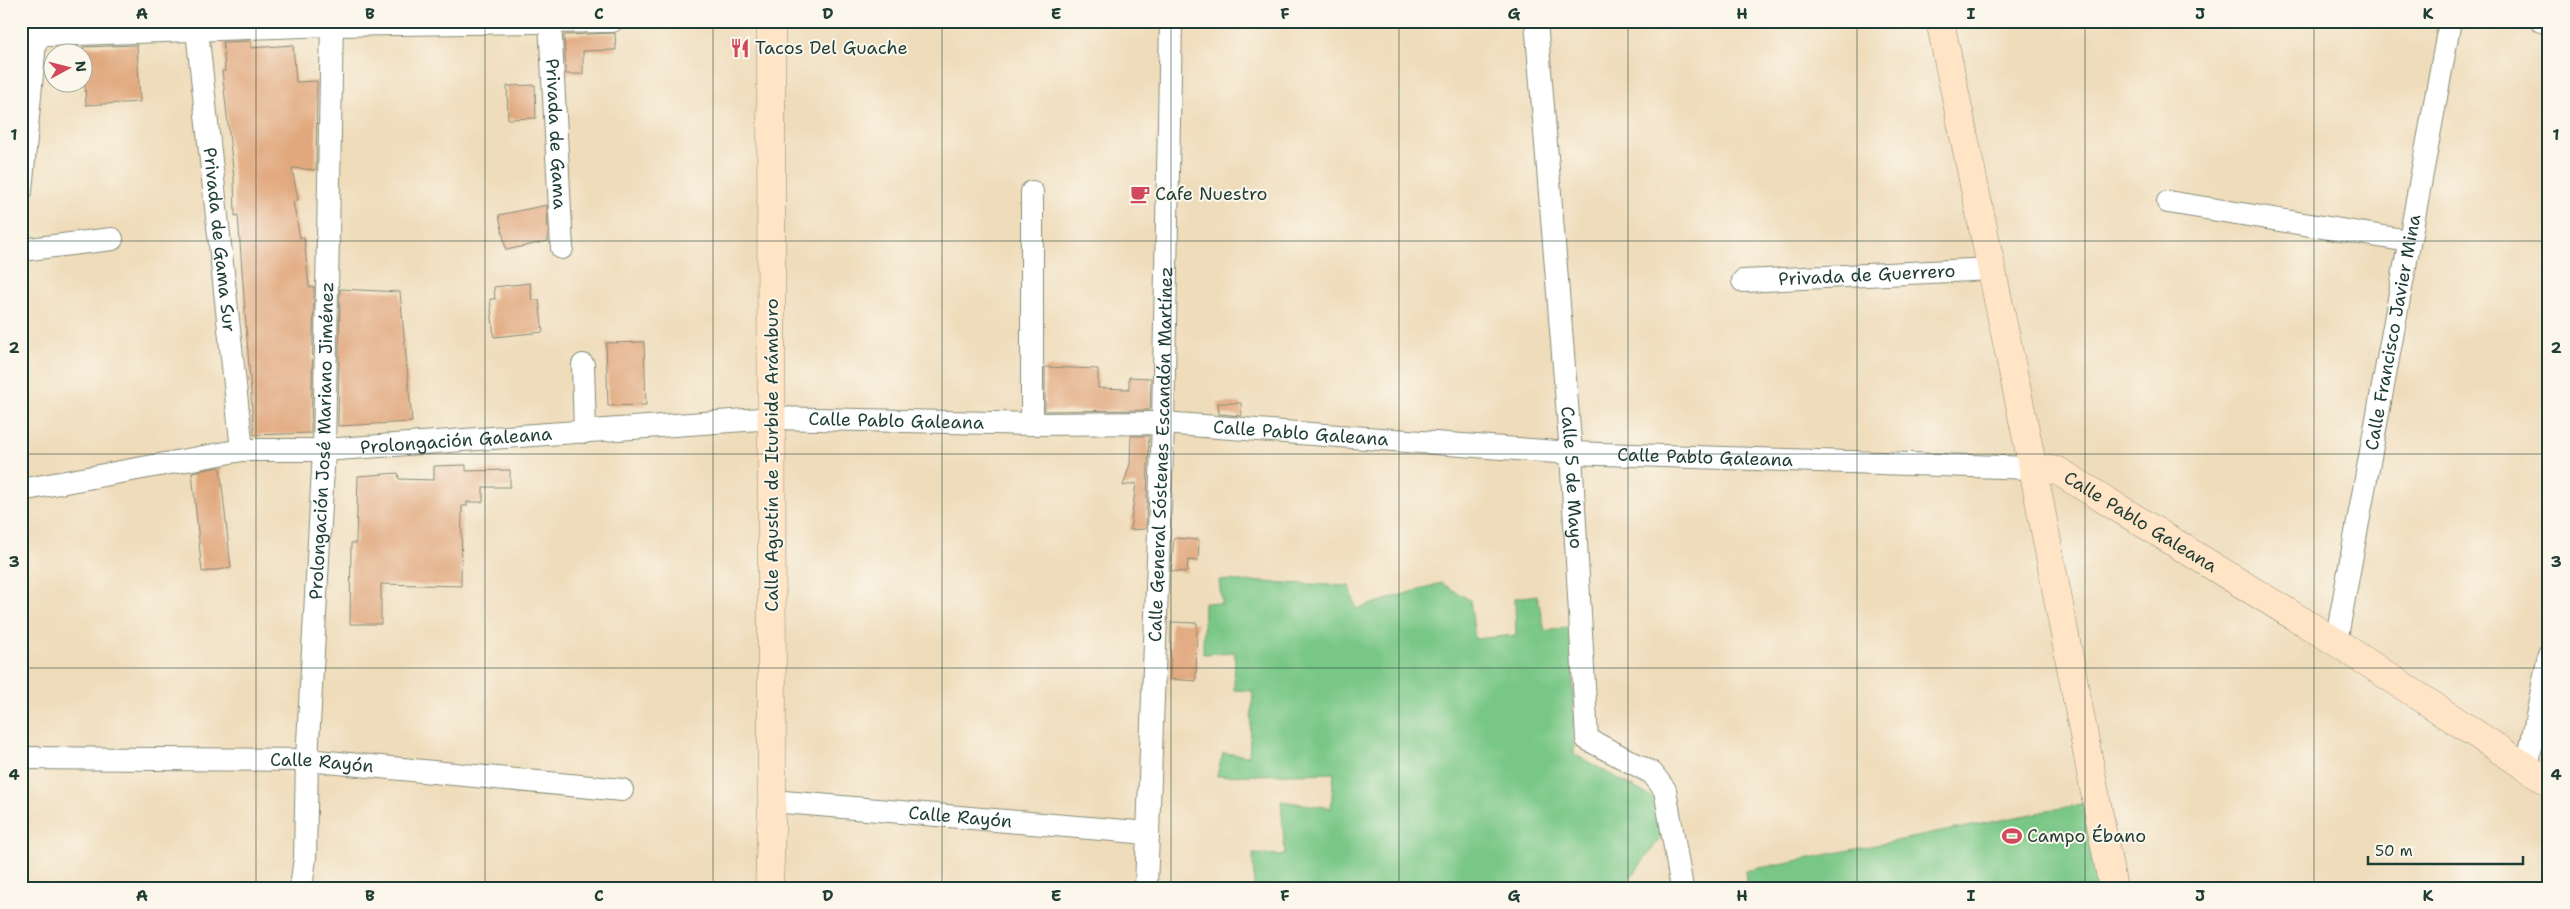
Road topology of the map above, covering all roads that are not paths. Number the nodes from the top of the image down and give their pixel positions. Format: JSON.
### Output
{"nodes":[{"id":1,"x":612,"y":21,"type":"edge"},
{"id":2,"x":771,"y":21,"type":"edge"},
{"id":3,"x":1171,"y":21,"type":"edge"},
{"id":4,"x":1536,"y":21,"type":"edge"},
{"id":5,"x":1940,"y":21,"type":"edge"},
{"id":6,"x":2450,"y":21,"type":"edge"},
{"id":7,"x":2541,"y":21,"type":"edge"},
{"id":8,"x":550,"y":22,"type":"edge"},
{"id":9,"x":2549,"y":22,"type":"edge"},
{"id":10,"x":332,"y":23,"type":"edge"},
{"id":11,"x":197,"y":30,"type":"junction"},
{"id":12,"x":32,"y":31,"type":"edge"},
{"id":13,"x":21,"y":191,"type":"edge"},
{"id":14,"x":1032,"y":192,"type":"dead end"},
{"id":15,"x":2168,"y":202,"type":"dead end"},
{"id":16,"x":112,"y":239,"type":"dead end"},
{"id":17,"x":2409,"y":242,"type":"junction"},
{"id":18,"x":562,"y":248,"type":"dead end"},
{"id":19,"x":21,"y":250,"type":"edge"},
{"id":20,"x":1992,"y":269,"type":"junction"},
{"id":21,"x":1743,"y":281,"type":"dead end"},
{"id":22,"x":583,"y":365,"type":"dead end"},
{"id":23,"x":772,"y":418,"type":"junction"},
{"id":24,"x":1163,"y":423,"type":"junction"},
{"id":25,"x":1032,"y":424,"type":"junction"},
{"id":26,"x":585,"y":432,"type":"junction"},
{"id":27,"x":242,"y":450,"type":"junction"},
{"id":28,"x":324,"y":450,"type":"junction"},
{"id":29,"x":1571,"y":453,"type":"junction"},
{"id":30,"x":2033,"y":468,"type":"junction"},
{"id":31,"x":21,"y":490,"type":"edge"},
{"id":32,"x":2336,"y":642,"type":"junction"},
{"id":33,"x":2549,"y":654,"type":"edge"},
{"id":34,"x":21,"y":758,"type":"edge"},
{"id":35,"x":306,"y":760,"type":"junction"},
{"id":36,"x":2538,"y":775,"type":"edge"},
{"id":37,"x":622,"y":790,"type":"dead end"},
{"id":38,"x":772,"y":801,"type":"junction"},
{"id":39,"x":1148,"y":834,"type":"junction"},
{"id":40,"x":301,"y":888,"type":"edge"},
{"id":41,"x":769,"y":888,"type":"edge"},
{"id":42,"x":1146,"y":888,"type":"edge"},
{"id":43,"x":1682,"y":888,"type":"edge"},
{"id":44,"x":2113,"y":888,"type":"edge"}],
"edges":[{"from":1,"to":8,"type":"street"},
{"from":2,"to":23,"type":"street","name":"Calle Agustín de Iturbide Arámburo"},
{"from":3,"to":24,"type":"street","name":"Calle General Sóstenes Escandón Martínez"},
{"from":4,"to":29,"type":"street","name":"Calle 5 de Mayo"},
{"from":5,"to":20,"type":"street"},
{"from":6,"to":17,"type":"street","name":"Calle Francisco Javier Mina"},
{"from":7,"to":9,"type":"street"},
{"from":8,"to":10,"type":"street"},
{"from":8,"to":18,"type":"street","name":"Privada de Gama"},
{"from":10,"to":11,"type":"street"},
{"from":10,"to":28,"type":"street","name":"Prolongación José Mariano Jiménez"},
{"from":11,"to":12,"type":"street"},
{"from":11,"to":27,"type":"street","name":"Privada de Gama Sur"},
{"from":12,"to":13,"type":"street"},
{"from":14,"to":25,"type":"street"},
{"from":15,"to":17,"type":"street"},
{"from":16,"to":19,"type":"street"},
{"from":17,"to":32,"type":"street","name":"Calle Francisco Javier Mina"},
{"from":20,"to":21,"type":"street","name":"Privada de Guerrero"},
{"from":20,"to":30,"type":"street"},
{"from":22,"to":26,"type":"street"},
{"from":23,"to":25,"type":"street","name":"Calle Pablo Galeana"},
{"from":23,"to":26,"type":"street","name":"Prolongación Galeana"},
{"from":23,"to":38,"type":"street","name":"Calle Agustín de Iturbide Arámburo"},
{"from":24,"to":25,"type":"street","name":"Calle Pablo Galeana"},
{"from":24,"to":29,"type":"street","name":"Calle Pablo Galeana"},
{"from":24,"to":39,"type":"street","name":"Calle General Sóstenes Escandón Martínez"},
{"from":26,"to":28,"type":"street","name":"Prolongación Galeana"},
{"from":27,"to":28,"type":"street","name":"Prolongación Galeana"},
{"from":27,"to":31,"type":"street","name":"Prolongación Galeana"},
{"from":28,"to":35,"type":"street","name":"Prolongación José Mariano Jiménez"},
{"from":29,"to":30,"type":"street","name":"Calle Pablo Galeana"},
{"from":29,"to":43,"type":"street","name":"Calle 5 de Mayo"},
{"from":30,"to":32,"type":"street","name":"Calle Pablo Galeana"},
{"from":30,"to":44,"type":"street"},
{"from":32,"to":36,"type":"street","name":"Calle Pablo Galeana"},
{"from":33,"to":36,"type":"street"},
{"from":34,"to":35,"type":"street","name":"Calle Rayón"},
{"from":35,"to":37,"type":"street","name":"Calle Rayón"},
{"from":35,"to":40,"type":"street","name":"Prolongación José Mariano Jiménez"},
{"from":38,"to":39,"type":"street","name":"Calle Rayón"},
{"from":38,"to":41,"type":"street","name":"Calle Agustín de Iturbide Arámburo"},
{"from":39,"to":42,"type":"street","name":"Calle General Sóstenes Escandón Martínez"}]}
